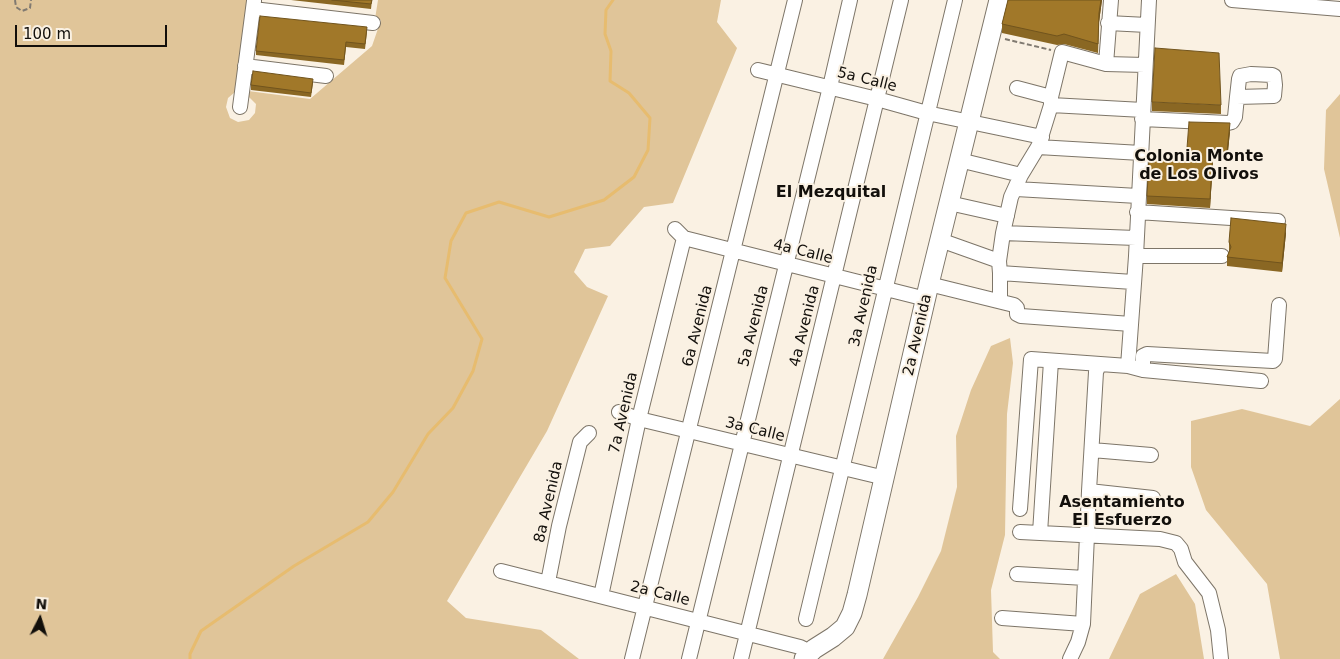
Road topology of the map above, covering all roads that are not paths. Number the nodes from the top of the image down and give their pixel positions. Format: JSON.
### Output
{"nodes":[{"id":1,"x":795,"y":0,"type":"edge"},
{"id":2,"x":850,"y":0,"type":"edge"},
{"id":3,"x":901,"y":0,"type":"edge"},
{"id":4,"x":955,"y":0,"type":"edge"},
{"id":5,"x":999,"y":0,"type":"edge"},
{"id":6,"x":1111,"y":0,"type":"edge"},
{"id":7,"x":1149,"y":0,"type":"edge"},
{"id":8,"x":1232,"y":0,"type":"edge"},
{"id":9,"x":253,"y":4,"type":"edge"},
{"id":10,"x":1340,"y":8,"type":"edge"},
{"id":11,"x":1108,"y":22,"type":"junction"},
{"id":12,"x":373,"y":23,"type":"dead end"},
{"id":13,"x":1147,"y":25,"type":"junction"},
{"id":14,"x":1106,"y":64,"type":"junction"},
{"id":15,"x":1145,"y":65,"type":"junction"},
{"id":16,"x":245,"y":66,"type":"junction"},
{"id":17,"x":758,"y":70,"type":"dead end"},
{"id":18,"x":777,"y":74,"type":"junction"},
{"id":19,"x":326,"y":76,"type":"dead end"},
{"id":20,"x":830,"y":87,"type":"junction"},
{"id":21,"x":1017,"y":88,"type":"dead end"},
{"id":22,"x":1237,"y":97,"type":"dead end"},
{"id":23,"x":877,"y":98,"type":"junction"},
{"id":24,"x":1051,"y":101,"type":"junction"},
{"id":25,"x":240,"y":107,"type":"dead end"},
{"id":26,"x":928,"y":113,"type":"junction"},
{"id":27,"x":1142,"y":115,"type":"junction"},
{"id":28,"x":968,"y":121,"type":"junction"},
{"id":29,"x":1040,"y":142,"type":"junction"},
{"id":30,"x":1140,"y":153,"type":"junction"},
{"id":31,"x":959,"y":160,"type":"junction"},
{"id":32,"x":1021,"y":175,"type":"junction"},
{"id":33,"x":1016,"y":189,"type":"junction"},
{"id":34,"x":1138,"y":196,"type":"junction"},
{"id":35,"x":949,"y":203,"type":"junction"},
{"id":36,"x":1137,"y":212,"type":"junction"},
{"id":37,"x":1007,"y":216,"type":"junction"},
{"id":38,"x":1278,"y":221,"type":"edge"},
{"id":39,"x":1002,"y":233,"type":"junction"},
{"id":40,"x":680,"y":234,"type":"joint"},
{"id":41,"x":1136,"y":238,"type":"junction"},
{"id":42,"x":940,"y":240,"type":"junction"},
{"id":43,"x":733,"y":251,"type":"junction"},
{"id":44,"x":1136,"y":256,"type":"junction"},
{"id":45,"x":1222,"y":256,"type":"dead end"},
{"id":46,"x":786,"y":264,"type":"junction"},
{"id":47,"x":1000,"y":267,"type":"junction"},
{"id":48,"x":834,"y":276,"type":"junction"},
{"id":49,"x":1133,"y":282,"type":"junction"},
{"id":50,"x":885,"y":289,"type":"junction"},
{"id":51,"x":928,"y":291,"type":"junction"},
{"id":52,"x":1000,"y":301,"type":"junction"},
{"id":53,"x":1278,"y":306,"type":"dead end"},
{"id":54,"x":1131,"y":324,"type":"junction"},
{"id":55,"x":1052,"y":361,"type":"junction"},
{"id":56,"x":1099,"y":364,"type":"junction"},
{"id":57,"x":1128,"y":366,"type":"junction"},
{"id":58,"x":1143,"y":370,"type":"junction"},
{"id":59,"x":1261,"y":382,"type":"dead end"},
{"id":60,"x":619,"y":412,"type":"dead end"},
{"id":61,"x":639,"y":419,"type":"junction"},
{"id":62,"x":688,"y":431,"type":"junction"},
{"id":63,"x":589,"y":433,"type":"dead end"},
{"id":64,"x":742,"y":444,"type":"junction"},
{"id":65,"x":1092,"y":450,"type":"junction"},
{"id":66,"x":1151,"y":455,"type":"dead end"},
{"id":67,"x":790,"y":456,"type":"junction"},
{"id":68,"x":842,"y":468,"type":"junction"},
{"id":69,"x":885,"y":478,"type":"junction"},
{"id":70,"x":1089,"y":491,"type":"junction"},
{"id":71,"x":1153,"y":498,"type":"dead end"},
{"id":72,"x":1020,"y":509,"type":"dead end"},
{"id":73,"x":1020,"y":532,"type":"dead end"},
{"id":74,"x":1040,"y":533,"type":"junction"},
{"id":75,"x":1088,"y":535,"type":"junction"},
{"id":76,"x":501,"y":570,"type":"dead end"},
{"id":77,"x":1017,"y":574,"type":"dead end"},
{"id":78,"x":1085,"y":578,"type":"junction"},
{"id":79,"x":548,"y":582,"type":"junction"},
{"id":80,"x":601,"y":596,"type":"junction"},
{"id":81,"x":645,"y":607,"type":"junction"},
{"id":82,"x":1002,"y":618,"type":"dead end"},
{"id":83,"x":806,"y":619,"type":"dead end"},
{"id":84,"x":698,"y":621,"type":"junction"},
{"id":85,"x":1083,"y":624,"type":"junction"},
{"id":86,"x":747,"y":633,"type":"junction"},
{"id":87,"x":807,"y":656,"type":"edge"},
{"id":88,"x":632,"y":659,"type":"edge"},
{"id":89,"x":689,"y":659,"type":"edge"},
{"id":90,"x":740,"y":659,"type":"edge"},
{"id":91,"x":1070,"y":659,"type":"edge"},
{"id":92,"x":1221,"y":659,"type":"edge"}],
"edges":[{"from":1,"to":18,"type":"street","name":"6a Avenida"},
{"from":2,"to":20,"type":"street","name":"5a Avenida"},
{"from":3,"to":23,"type":"street","name":"4a Avenida"},
{"from":4,"to":26,"type":"street","name":"3a Avenida"},
{"from":5,"to":28,"type":"main road","name":"2a Avenida"},
{"from":6,"to":11,"type":"street"},
{"from":7,"to":13,"type":"street"},
{"from":8,"to":10,"type":"street"},
{"from":9,"to":12,"type":"street"},
{"from":9,"to":16,"type":"street"},
{"from":11,"to":13,"type":"street"},
{"from":11,"to":14,"type":"street"},
{"from":13,"to":15,"type":"street"},
{"from":14,"to":15,"type":"street"},
{"from":14,"to":24,"type":"street"},
{"from":15,"to":27,"type":"street"},
{"from":16,"to":19,"type":"street"},
{"from":16,"to":25,"type":"street"},
{"from":17,"to":18,"type":"street","name":"5a Calle"},
{"from":18,"to":20,"type":"street","name":"5a Calle"},
{"from":18,"to":43,"type":"street","name":"6a Avenida"},
{"from":20,"to":23,"type":"street","name":"5a Calle"},
{"from":20,"to":46,"type":"street","name":"5a Avenida"},
{"from":21,"to":24,"type":"street"},
{"from":22,"to":27,"type":"street"},
{"from":23,"to":26,"type":"street","name":"5a Calle"},
{"from":23,"to":48,"type":"street","name":"4a Avenida"},
{"from":24,"to":27,"type":"street"},
{"from":24,"to":29,"type":"street"},
{"from":26,"to":28,"type":"street","name":"5a Calle"},
{"from":26,"to":50,"type":"street","name":"3a Avenida"},
{"from":27,"to":30,"type":"street"},
{"from":28,"to":29,"type":"street","name":"5a Calle"},
{"from":28,"to":31,"type":"main road","name":"2a Avenida"},
{"from":29,"to":30,"type":"street","name":"5a Calle"},
{"from":29,"to":32,"type":"street"},
{"from":30,"to":34,"type":"street"},
{"from":31,"to":32,"type":"street"},
{"from":31,"to":35,"type":"main road","name":"2a Avenida"},
{"from":32,"to":33,"type":"street"},
{"from":33,"to":34,"type":"street"},
{"from":33,"to":37,"type":"street"},
{"from":34,"to":36,"type":"street"},
{"from":35,"to":37,"type":"street"},
{"from":35,"to":42,"type":"main road","name":"2a Avenida"},
{"from":36,"to":38,"type":"street"},
{"from":36,"to":41,"type":"street"},
{"from":37,"to":39,"type":"street"},
{"from":39,"to":41,"type":"street"},
{"from":39,"to":47,"type":"street"},
{"from":40,"to":43,"type":"street","name":"4a Calle"},
{"from":40,"to":61,"type":"street","name":"7a Avenida"},
{"from":41,"to":44,"type":"street"},
{"from":42,"to":47,"type":"street"},
{"from":42,"to":51,"type":"main road","name":"2a Avenida"},
{"from":43,"to":46,"type":"street","name":"4a Calle"},
{"from":43,"to":62,"type":"street","name":"6a Avenida"},
{"from":44,"to":45,"type":"street"},
{"from":44,"to":49,"type":"street"},
{"from":46,"to":48,"type":"street","name":"4a Calle"},
{"from":46,"to":64,"type":"street","name":"5a Avenida"},
{"from":47,"to":49,"type":"street"},
{"from":47,"to":52,"type":"street"},
{"from":48,"to":50,"type":"street","name":"4a Calle"},
{"from":48,"to":67,"type":"street","name":"4a Avenida"},
{"from":49,"to":54,"type":"street"},
{"from":50,"to":51,"type":"street","name":"4a Calle"},
{"from":50,"to":68,"type":"street","name":"3a Avenida"},
{"from":51,"to":52,"type":"street","name":"4a Calle"},
{"from":51,"to":69,"type":"main road","name":"2a Avenida"},
{"from":52,"to":54,"type":"street"},
{"from":53,"to":58,"type":"street"},
{"from":54,"to":57,"type":"street"},
{"from":55,"to":56,"type":"street"},
{"from":55,"to":72,"type":"street"},
{"from":55,"to":74,"type":"street"},
{"from":56,"to":57,"type":"street"},
{"from":56,"to":65,"type":"street"},
{"from":57,"to":58,"type":"street"},
{"from":58,"to":59,"type":"street"},
{"from":60,"to":61,"type":"street","name":"3a Calle"},
{"from":61,"to":62,"type":"street","name":"3a Calle"},
{"from":61,"to":80,"type":"street","name":"7a Avenida"},
{"from":62,"to":64,"type":"street","name":"3a Calle"},
{"from":62,"to":81,"type":"street","name":"6a Avenida"},
{"from":63,"to":79,"type":"street","name":"8a Avenida"},
{"from":64,"to":67,"type":"street","name":"3a Calle"},
{"from":64,"to":84,"type":"street","name":"5a Avenida"},
{"from":65,"to":66,"type":"street"},
{"from":65,"to":70,"type":"street"},
{"from":67,"to":68,"type":"street","name":"3a Calle"},
{"from":67,"to":86,"type":"street","name":"4a Avenida"},
{"from":68,"to":69,"type":"street","name":"3a Calle"},
{"from":68,"to":83,"type":"street","name":"3a Avenida"},
{"from":69,"to":87,"type":"main road","name":"2a Avenida"},
{"from":70,"to":71,"type":"street"},
{"from":70,"to":75,"type":"street"},
{"from":73,"to":74,"type":"street"},
{"from":74,"to":75,"type":"street"},
{"from":75,"to":78,"type":"street"},
{"from":75,"to":92,"type":"street"},
{"from":76,"to":79,"type":"street","name":"2a Calle"},
{"from":77,"to":78,"type":"street"},
{"from":78,"to":85,"type":"street"},
{"from":79,"to":80,"type":"street","name":"2a Calle"},
{"from":80,"to":81,"type":"street","name":"2a Calle"},
{"from":81,"to":84,"type":"street","name":"2a Calle"},
{"from":81,"to":88,"type":"street","name":"6a Avenida"},
{"from":82,"to":85,"type":"street"},
{"from":84,"to":86,"type":"street","name":"2a Calle"},
{"from":84,"to":89,"type":"street","name":"5a Avenida"},
{"from":85,"to":91,"type":"street"},
{"from":86,"to":87,"type":"street","name":"2a Calle"},
{"from":86,"to":90,"type":"street","name":"4a Avenida"}]}
